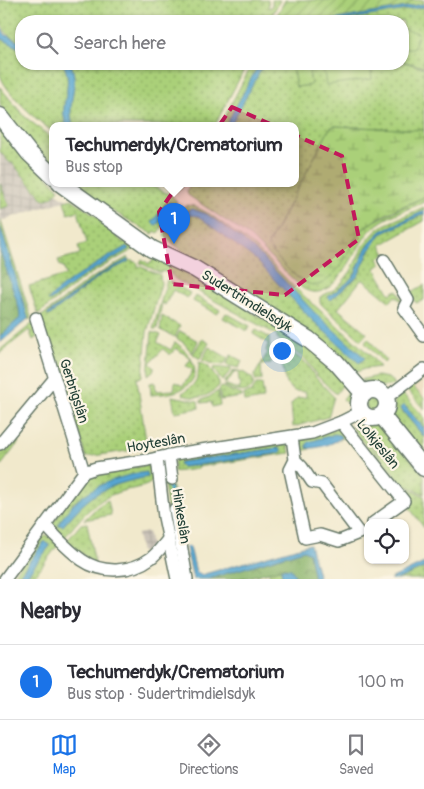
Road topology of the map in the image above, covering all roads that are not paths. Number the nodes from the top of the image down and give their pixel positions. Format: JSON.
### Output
{"nodes":[{"id":1,"x":0,"y":116,"type":"edge"},
{"id":2,"x":49,"y":172,"type":"edge"},
{"id":3,"x":66,"y":187,"type":"edge"},
{"id":4,"x":384,"y":260,"type":"dead end"},
{"id":5,"x":36,"y":318,"type":"dead end"},
{"id":6,"x":424,"y":336,"type":"edge"},
{"id":7,"x":424,"y":369,"type":"edge"},
{"id":8,"x":54,"y":379,"type":"junction"},
{"id":9,"x":364,"y":394,"type":"junction"},
{"id":10,"x":386,"y":398,"type":"junction"},
{"id":11,"x":361,"y":412,"type":"junction"},
{"id":12,"x":382,"y":416,"type":"junction"},
{"id":13,"x":341,"y":422,"type":"junction"},
{"id":14,"x":292,"y":437,"type":"junction"},
{"id":15,"x":0,"y":444,"type":"edge"},
{"id":16,"x":170,"y":455,"type":"junction"},
{"id":17,"x":157,"y":458,"type":"junction"},
{"id":18,"x":295,"y":460,"type":"junction"},
{"id":19,"x":422,"y":465,"type":"edge"},
{"id":20,"x":84,"y":472,"type":"junction"},
{"id":21,"x":172,"y":479,"type":"dead end"},
{"id":22,"x":175,"y":509,"type":"dead end"},
{"id":23,"x":379,"y":519,"type":"edge"},
{"id":24,"x":45,"y":525,"type":"junction"},
{"id":25,"x":363,"y":530,"type":"edge"},
{"id":26,"x":169,"y":538,"type":"junction"},
{"id":27,"x":5,"y":579,"type":"edge"},
{"id":28,"x":177,"y":579,"type":"edge"},
{"id":29,"x":187,"y":579,"type":"edge"}],
"edges":[{"from":1,"to":2,"type":"street"},
{"from":3,"to":9,"type":"street","name":"Sudertrimdielsdyk"},
{"from":4,"to":6,"type":"street"},
{"from":5,"to":8,"type":"street","name":"Gerbrigslân"},
{"from":7,"to":10,"type":"street"},
{"from":8,"to":15,"type":"street"},
{"from":8,"to":20,"type":"street","name":"Gerbrigslân"},
{"from":9,"to":10,"type":"street"},
{"from":9,"to":11,"type":"street"},
{"from":10,"to":12,"type":"street"},
{"from":11,"to":12,"type":"street"},
{"from":11,"to":13,"type":"street","name":"Hoyteslân"},
{"from":12,"to":19,"type":"street"},
{"from":13,"to":14,"type":"street","name":"Hoyteslân"},
{"from":13,"to":23,"type":"street","name":"Lolkjeslân"},
{"from":14,"to":16,"type":"street","name":"Hoyteslân"},
{"from":14,"to":18,"type":"street"},
{"from":16,"to":17,"type":"street","name":"Hoyteslân"},
{"from":16,"to":21,"type":"street"},
{"from":17,"to":20,"type":"street","name":"Hoyteslân"},
{"from":17,"to":26,"type":"street","name":"Hinkeslân"},
{"from":18,"to":25,"type":"street"},
{"from":18,"to":25,"type":"street"},
{"from":20,"to":24,"type":"street"},
{"from":22,"to":29,"type":"street"},
{"from":24,"to":26,"type":"street"},
{"from":24,"to":27,"type":"street"},
{"from":26,"to":28,"type":"street","name":"Hinkeslân"}]}
